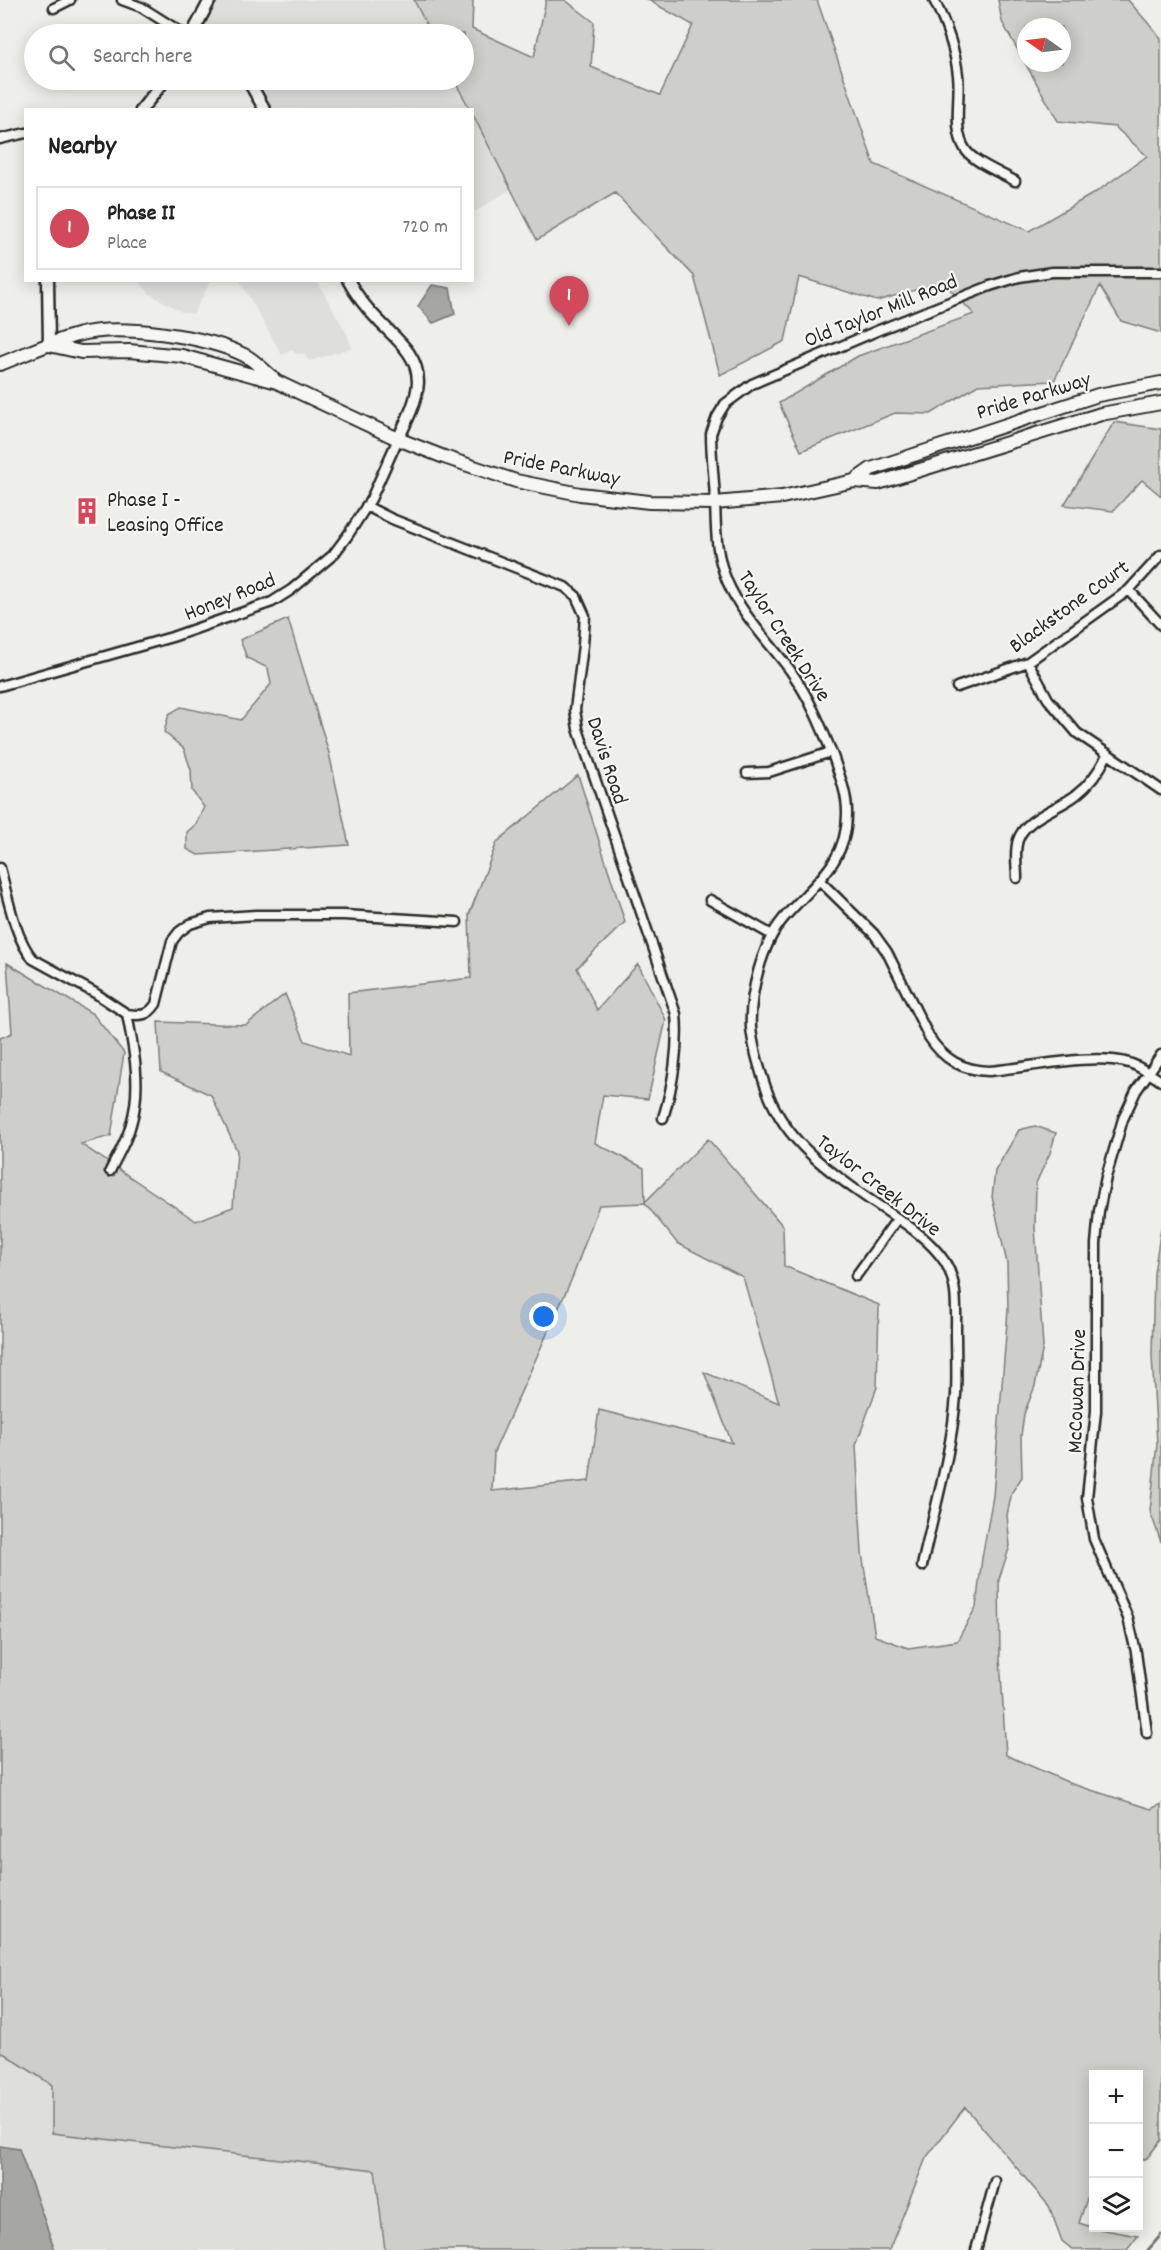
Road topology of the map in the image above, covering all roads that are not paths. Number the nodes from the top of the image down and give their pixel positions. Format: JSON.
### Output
{"nodes":[{"id":1,"x":70,"y":0,"type":"edge"},
{"id":2,"x":122,"y":0,"type":"edge"},
{"id":3,"x":210,"y":0,"type":"edge"},
{"id":4,"x":934,"y":0,"type":"edge"},
{"id":5,"x":54,"y":8,"type":"dead end"},
{"id":6,"x":168,"y":24,"type":"edge"},
{"id":7,"x":197,"y":24,"type":"edge"},
{"id":8,"x":157,"y":90,"type":"edge"},
{"id":9,"x":254,"y":90,"type":"edge"},
{"id":10,"x":143,"y":108,"type":"edge"},
{"id":11,"x":264,"y":108,"type":"edge"},
{"id":12,"x":24,"y":133,"type":"edge"},
{"id":13,"x":0,"y":139,"type":"edge"},
{"id":14,"x":1015,"y":181,"type":"dead end"},
{"id":15,"x":1161,"y":272,"type":"edge"},
{"id":16,"x":48,"y":282,"type":"edge"},
{"id":17,"x":349,"y":282,"type":"edge"},
{"id":18,"x":49,"y":345,"type":"junction"},
{"id":19,"x":0,"y":364,"type":"edge"},
{"id":20,"x":277,"y":382,"type":"junction"},
{"id":21,"x":1161,"y":383,"type":"edge"},
{"id":22,"x":1161,"y":403,"type":"edge"},
{"id":23,"x":398,"y":439,"type":"junction"},
{"id":24,"x":854,"y":481,"type":"junction"},
{"id":25,"x":715,"y":503,"type":"junction"},
{"id":26,"x":366,"y":506,"type":"junction"},
{"id":27,"x":1161,"y":555,"type":"edge"},
{"id":28,"x":1128,"y":590,"type":"junction"},
{"id":29,"x":1161,"y":625,"type":"edge"},
{"id":30,"x":1028,"y":662,"type":"junction"},
{"id":31,"x":0,"y":686,"type":"edge"},
{"id":32,"x":957,"y":687,"type":"dead end"},
{"id":33,"x":831,"y":752,"type":"junction"},
{"id":34,"x":1107,"y":755,"type":"junction"},
{"id":35,"x":747,"y":773,"type":"dead end"},
{"id":36,"x":1161,"y":790,"type":"edge"},
{"id":37,"x":0,"y":868,"type":"edge"},
{"id":38,"x":1017,"y":878,"type":"dead end"},
{"id":39,"x":820,"y":881,"type":"junction"},
{"id":40,"x":710,"y":900,"type":"dead end"},
{"id":41,"x":457,"y":922,"type":"dead end"},
{"id":42,"x":772,"y":935,"type":"junction"},
{"id":43,"x":127,"y":1014,"type":"junction"},
{"id":44,"x":1161,"y":1055,"type":"edge"},
{"id":45,"x":1148,"y":1072,"type":"junction"},
{"id":46,"x":1161,"y":1081,"type":"edge"},
{"id":47,"x":663,"y":1118,"type":"dead end"},
{"id":48,"x":110,"y":1171,"type":"dead end"},
{"id":49,"x":897,"y":1219,"type":"junction"},
{"id":50,"x":856,"y":1276,"type":"dead end"},
{"id":51,"x":922,"y":1566,"type":"dead end"},
{"id":52,"x":1147,"y":1733,"type":"dead end"},
{"id":53,"x":995,"y":2181,"type":"dead end"},
{"id":54,"x":976,"y":2250,"type":"edge"}],
"edges":[{"from":1,"to":5,"type":"street"},
{"from":2,"to":6,"type":"street"},
{"from":3,"to":7,"type":"street"},
{"from":4,"to":14,"type":"street"},
{"from":8,"to":10,"type":"street"},
{"from":9,"to":11,"type":"street"},
{"from":12,"to":13,"type":"street"},
{"from":15,"to":25,"type":"street","name":"Old Taylor Mill Road"},
{"from":16,"to":18,"type":"street"},
{"from":17,"to":23,"type":"street"},
{"from":18,"to":19,"type":"main road"},
{"from":18,"to":20,"type":"main road","name":"Pride Parkway"},
{"from":18,"to":20,"type":"main road","name":"Pride Parkway"},
{"from":20,"to":23,"type":"main road","name":"Pride Parkway"},
{"from":21,"to":24,"type":"main road","name":"Pride Parkway"},
{"from":22,"to":24,"type":"main road","name":"Pride Parkway"},
{"from":23,"to":25,"type":"main road","name":"Pride Parkway"},
{"from":23,"to":26,"type":"street","name":"Honey Road"},
{"from":24,"to":25,"type":"main road","name":"Pride Parkway"},
{"from":25,"to":33,"type":"street","name":"Taylor Creek Drive"},
{"from":26,"to":31,"type":"street","name":"Honey Road"},
{"from":26,"to":47,"type":"street","name":"Davis Road"},
{"from":27,"to":28,"type":"street","name":"Blackstone Court"},
{"from":28,"to":29,"type":"street"},
{"from":28,"to":30,"type":"street","name":"Blackstone Court"},
{"from":30,"to":32,"type":"street","name":"Blackstone Court"},
{"from":30,"to":34,"type":"street"},
{"from":33,"to":35,"type":"street"},
{"from":33,"to":39,"type":"street","name":"Taylor Creek Drive"},
{"from":34,"to":36,"type":"street"},
{"from":34,"to":38,"type":"street"},
{"from":37,"to":43,"type":"street"},
{"from":39,"to":42,"type":"street","name":"Taylor Creek Drive"},
{"from":39,"to":45,"type":"street"},
{"from":40,"to":42,"type":"street"},
{"from":41,"to":43,"type":"street"},
{"from":42,"to":49,"type":"street","name":"Taylor Creek Drive"},
{"from":43,"to":48,"type":"street"},
{"from":44,"to":45,"type":"street","name":"McCowan Drive"},
{"from":45,"to":46,"type":"street"},
{"from":45,"to":52,"type":"street","name":"McCowan Drive"},
{"from":49,"to":50,"type":"street"},
{"from":49,"to":51,"type":"street","name":"Taylor Creek Drive"},
{"from":53,"to":54,"type":"street"}]}
